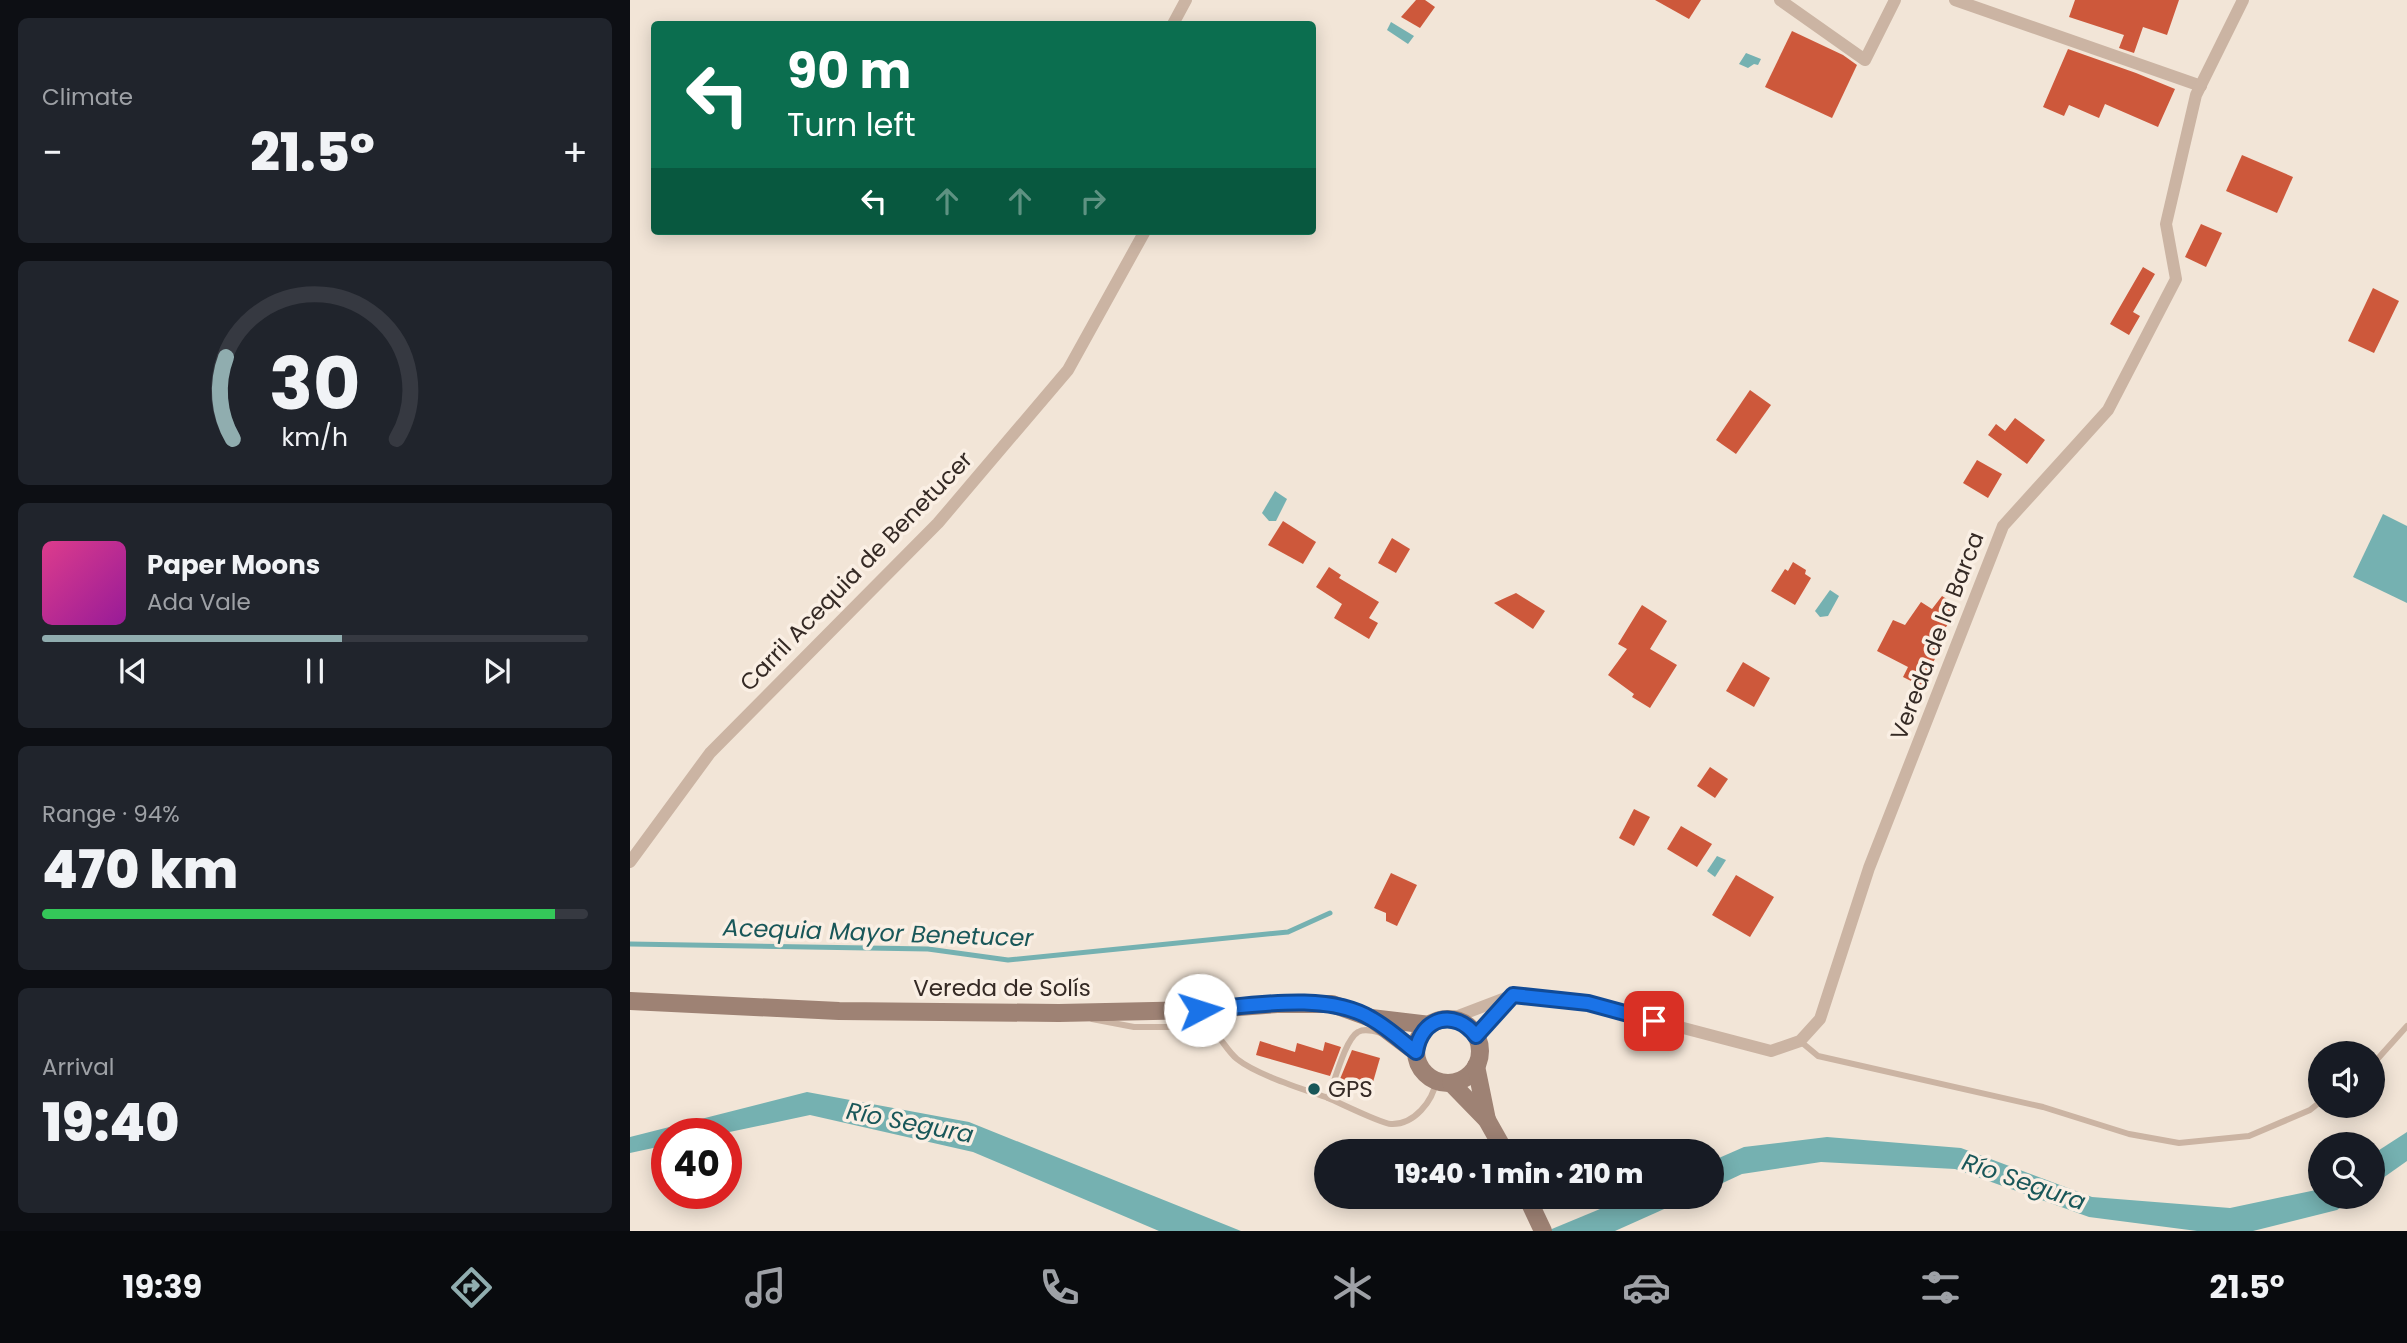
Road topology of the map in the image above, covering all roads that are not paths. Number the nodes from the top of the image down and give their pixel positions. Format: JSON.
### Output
{"nodes":[{"id":1,"x":1186,"y":0,"type":"edge"},
{"id":2,"x":1780,"y":0,"type":"edge"},
{"id":3,"x":1895,"y":0,"type":"edge"},
{"id":4,"x":1955,"y":0,"type":"edge"},
{"id":5,"x":2243,"y":0,"type":"edge"},
{"id":6,"x":1174,"y":21,"type":"edge"},
{"id":7,"x":2201,"y":86,"type":"junction"},
{"id":8,"x":1143,"y":235,"type":"edge"},
{"id":9,"x":630,"y":862,"type":"edge"},
{"id":10,"x":1513,"y":995,"type":"junction"},
{"id":11,"x":630,"y":1001,"type":"edge"},
{"id":12,"x":1059,"y":1013,"type":"junction"},
{"id":13,"x":1371,"y":1018,"type":"junction"},
{"id":14,"x":1451,"y":1019,"type":"junction"},
{"id":15,"x":1430,"y":1025,"type":"junction"},
{"id":16,"x":2407,"y":1026,"type":"edge"},
{"id":17,"x":1395,"y":1036,"type":"junction"},
{"id":18,"x":1476,"y":1036,"type":"junction"},
{"id":19,"x":1800,"y":1041,"type":"junction"},
{"id":20,"x":2385,"y":1051,"type":"edge"},
{"id":21,"x":1416,"y":1052,"type":"junction"},
{"id":22,"x":1476,"y":1066,"type":"junction"},
{"id":23,"x":1444,"y":1082,"type":"junction"},
{"id":24,"x":1328,"y":1098,"type":"junction"},
{"id":25,"x":2308,"y":1111,"type":"edge"},
{"id":26,"x":1487,"y":1120,"type":"junction"},
{"id":27,"x":1498,"y":1139,"type":"edge"},
{"id":28,"x":1533,"y":1209,"type":"edge"},
{"id":29,"x":1543,"y":1231,"type":"edge"}],
"edges":[{"from":1,"to":6,"type":"street"},
{"from":2,"to":3,"type":"street"},
{"from":4,"to":7,"type":"street"},
{"from":5,"to":7,"type":"street","name":"Vereda de la Barca"},
{"from":7,"to":19,"type":"street","name":"Vereda de la Barca"},
{"from":8,"to":9,"type":"street","name":"Carril Acequia de Benetucer"},
{"from":10,"to":14,"type":"street"},
{"from":10,"to":18,"type":"street"},
{"from":10,"to":19,"type":"street"},
{"from":11,"to":12,"type":"street","name":"Vereda de Solís"},
{"from":12,"to":13,"type":"street","name":"Vereda de Solís"},
{"from":12,"to":24,"type":"lane"},
{"from":13,"to":15,"type":"street","name":"Vereda de Solís"},
{"from":13,"to":17,"type":"street","name":"Vereda de Solís"},
{"from":14,"to":15,"type":"street"},
{"from":14,"to":18,"type":"street"},
{"from":15,"to":21,"type":"street"},
{"from":16,"to":20,"type":"lane"},
{"from":17,"to":21,"type":"street","name":"Vereda de Solís"},
{"from":17,"to":24,"type":"lane"},
{"from":18,"to":22,"type":"street"},
{"from":19,"to":25,"type":"lane"},
{"from":21,"to":23,"type":"street"},
{"from":22,"to":23,"type":"street"},
{"from":22,"to":26,"type":"street"},
{"from":23,"to":24,"type":"lane"},
{"from":23,"to":26,"type":"street"},
{"from":26,"to":27,"type":"street"},
{"from":28,"to":29,"type":"street"}]}
